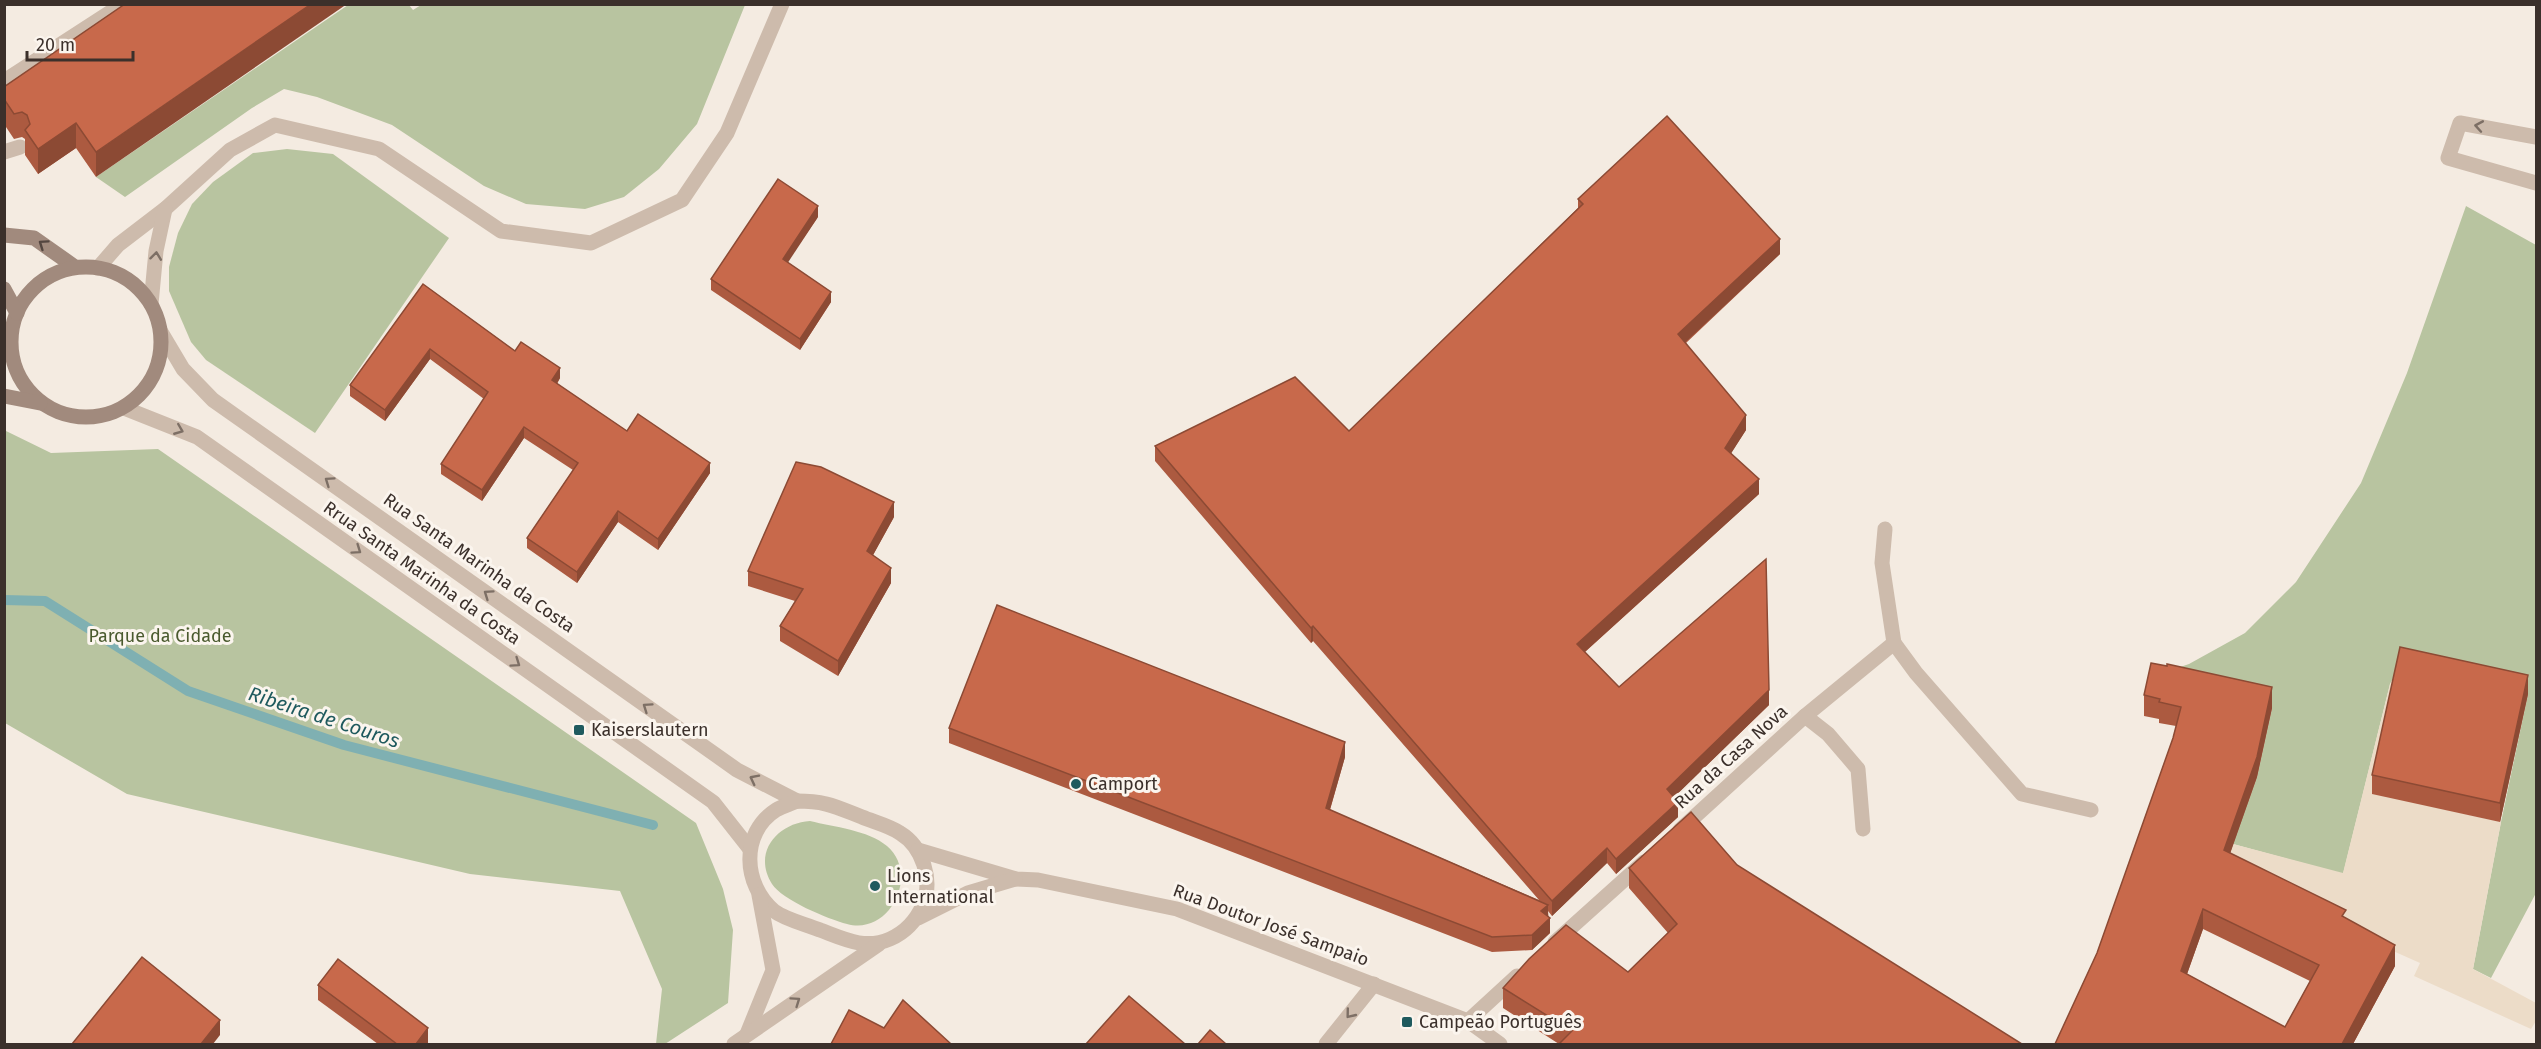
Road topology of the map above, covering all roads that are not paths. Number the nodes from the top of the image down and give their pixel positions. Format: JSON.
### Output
{"nodes":[{"id":1,"x":123,"y":4,"type":"edge"},
{"id":2,"x":782,"y":4,"type":"edge"},
{"id":3,"x":4,"y":81,"type":"edge"},
{"id":4,"x":2536,"y":137,"type":"edge"},
{"id":5,"x":20,"y":147,"type":"edge"},
{"id":6,"x":4,"y":152,"type":"edge"},
{"id":7,"x":2536,"y":183,"type":"edge"},
{"id":8,"x":165,"y":209,"type":"junction"},
{"id":9,"x":4,"y":235,"type":"edge"},
{"id":10,"x":75,"y":267,"type":"junction"},
{"id":11,"x":98,"y":268,"type":"junction"},
{"id":12,"x":4,"y":289,"type":"edge"},
{"id":13,"x":151,"y":304,"type":"junction"},
{"id":14,"x":16,"y":313,"type":"junction"},
{"id":15,"x":8,"y":331,"type":"edge"},
{"id":16,"x":160,"y":332,"type":"junction"},
{"id":17,"x":4,"y":396,"type":"edge"},
{"id":18,"x":40,"y":403,"type":"junction"},
{"id":19,"x":124,"y":408,"type":"junction"},
{"id":20,"x":1885,"y":529,"type":"dead end"},
{"id":21,"x":1894,"y":643,"type":"junction"},
{"id":22,"x":1805,"y":716,"type":"junction"},
{"id":23,"x":797,"y":801,"type":"junction"},
{"id":24,"x":2091,"y":810,"type":"dead end"},
{"id":25,"x":1863,"y":829,"type":"dead end"},
{"id":26,"x":1672,"y":836,"type":"edge"},
{"id":27,"x":750,"y":849,"type":"junction"},
{"id":28,"x":918,"y":850,"type":"junction"},
{"id":29,"x":1654,"y":852,"type":"edge"},
{"id":30,"x":1016,"y":879,"type":"junction"},
{"id":31,"x":759,"y":895,"type":"junction"},
{"id":32,"x":918,"y":918,"type":"junction"},
{"id":33,"x":879,"y":944,"type":"junction"},
{"id":34,"x":1548,"y":948,"type":"edge"},
{"id":35,"x":1530,"y":964,"type":"edge"},
{"id":36,"x":1374,"y":984,"type":"junction"},
{"id":37,"x":1468,"y":1021,"type":"junction"},
{"id":38,"x":747,"y":1034,"type":"junction"},
{"id":39,"x":734,"y":1044,"type":"edge"},
{"id":40,"x":1326,"y":1044,"type":"edge"},
{"id":41,"x":1500,"y":1044,"type":"edge"}],
"edges":[{"from":1,"to":3,"type":"street"},
{"from":2,"to":8,"type":"street"},
{"from":4,"to":7,"type":"street","one_way":true},
{"from":5,"to":6,"type":"street"},
{"from":8,"to":11,"type":"street"},
{"from":13,"to":8,"type":"street","one_way":true},
{"from":10,"to":9,"type":"street","one_way":true},
{"from":10,"to":11,"type":"street"},
{"from":10,"to":14,"type":"street"},
{"from":11,"to":13,"type":"street"},
{"from":12,"to":14,"type":"street"},
{"from":13,"to":16,"type":"street"},
{"from":14,"to":15,"type":"street"},
{"from":15,"to":18,"type":"street"},
{"from":16,"to":19,"type":"street"},
{"from":23,"to":16,"type":"street","name":"Rua Santa Marinha da Costa","one_way":true},
{"from":17,"to":18,"type":"street"},
{"from":18,"to":19,"type":"street"},
{"from":19,"to":27,"type":"street","name":"Rrua Santa Marinha da Costa","one_way":true},
{"from":20,"to":21,"type":"street"},
{"from":21,"to":22,"type":"street","name":"Rua da Casa Nova"},
{"from":21,"to":24,"type":"street"},
{"from":22,"to":25,"type":"street","name":"Rua da Casa Nova"},
{"from":22,"to":26,"type":"street","name":"Rua da Casa Nova"},
{"from":23,"to":27,"type":"street"},
{"from":23,"to":28,"type":"street"},
{"from":27,"to":31,"type":"street"},
{"from":28,"to":30,"type":"street","name":"Rua Doutor José Sampaio"},
{"from":28,"to":32,"type":"street"},
{"from":29,"to":34,"type":"street"},
{"from":30,"to":32,"type":"street","name":"Rua Doutor José Sampaio"},
{"from":30,"to":36,"type":"street","name":"Rua Doutor José Sampaio"},
{"from":31,"to":33,"type":"street"},
{"from":31,"to":38,"type":"street"},
{"from":32,"to":33,"type":"street"},
{"from":38,"to":33,"type":"street","one_way":true},
{"from":35,"to":37,"type":"street"},
{"from":36,"to":37,"type":"street","name":"Rua Doutor José Sampaio"},
{"from":36,"to":40,"type":"street","one_way":true},
{"from":37,"to":41,"type":"street","name":"Rua Doutor José Sampaio"},
{"from":38,"to":39,"type":"street"}]}
